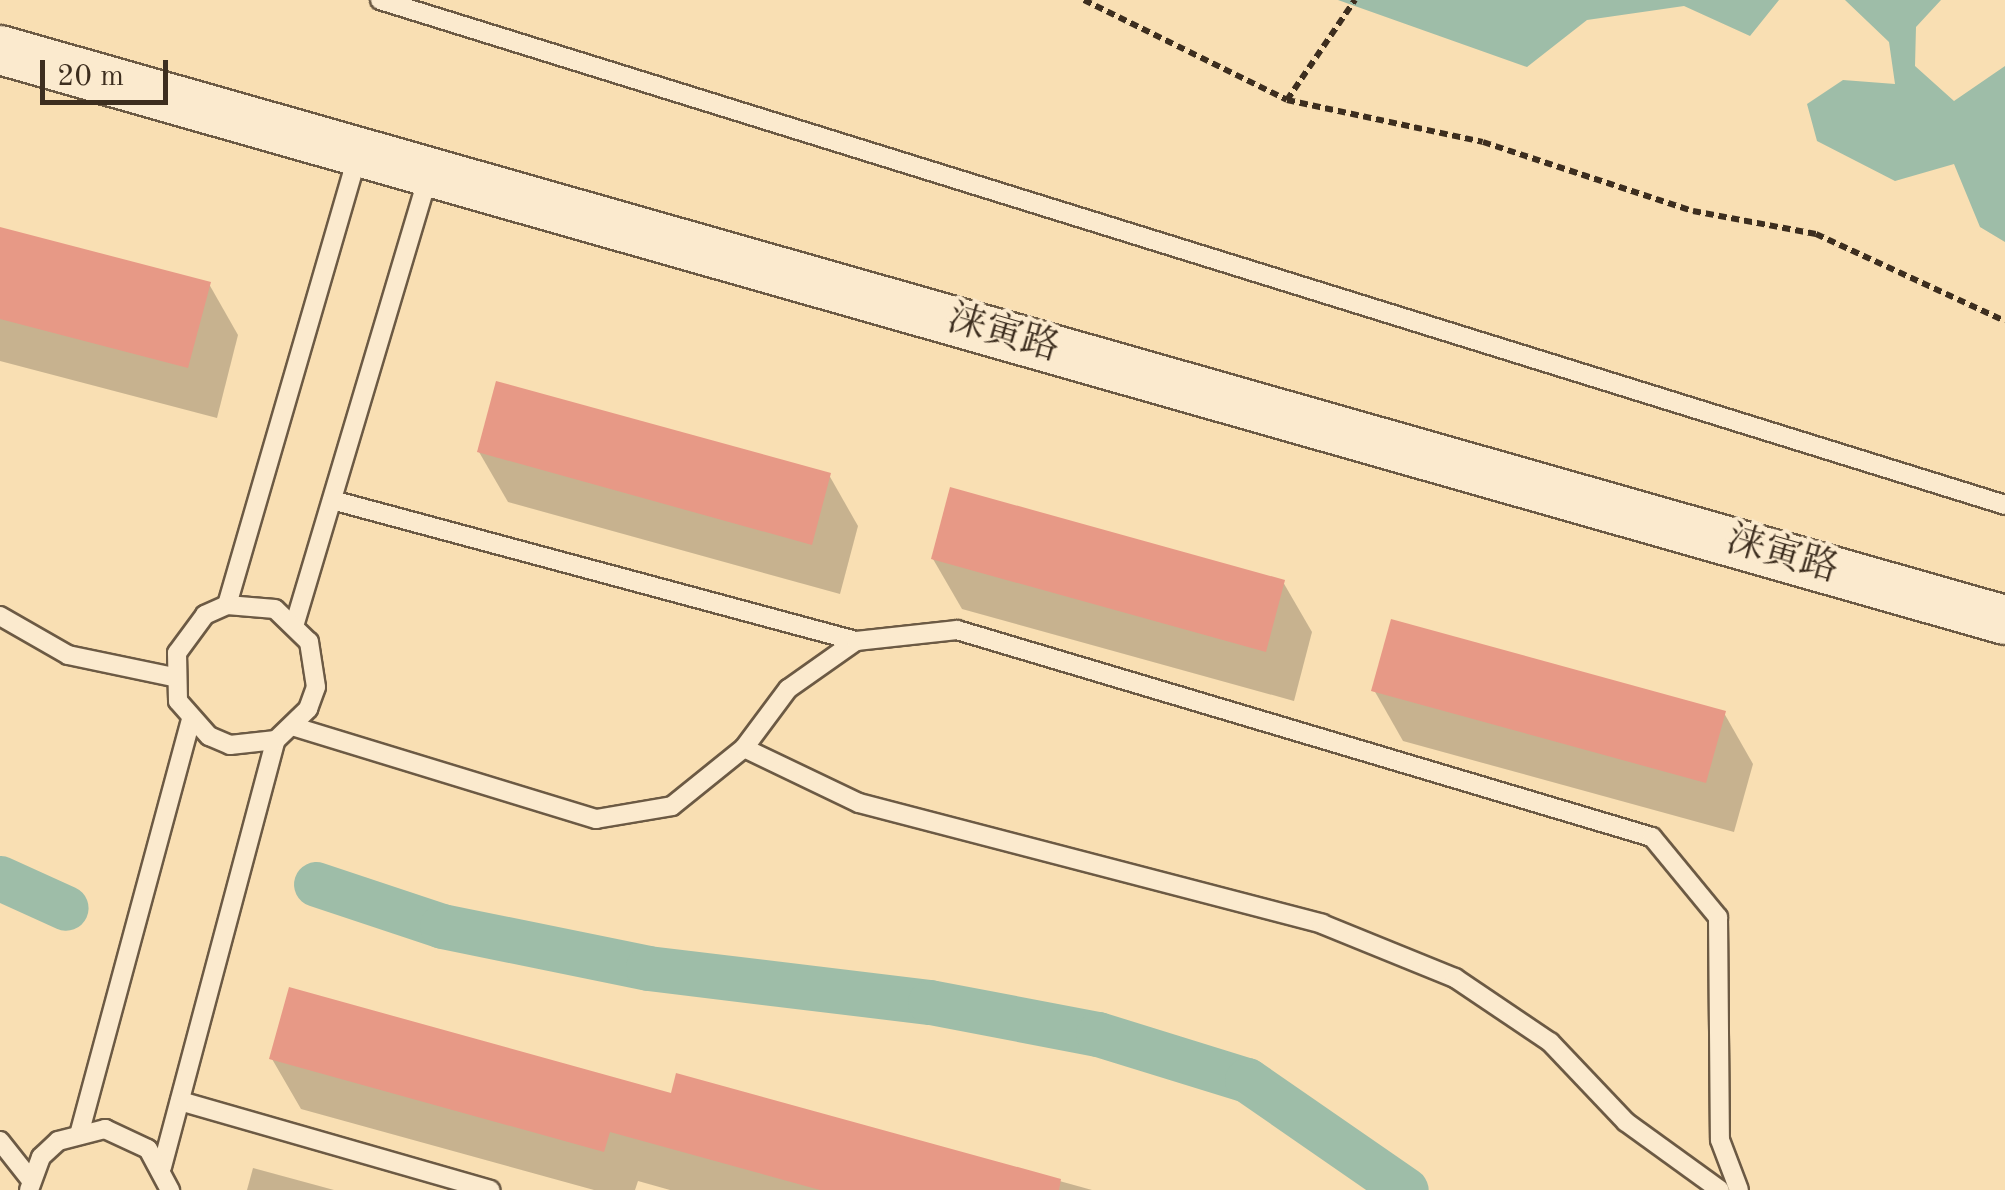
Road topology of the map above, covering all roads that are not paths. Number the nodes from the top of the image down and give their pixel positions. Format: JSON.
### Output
{"nodes":[{"id":1,"x":380,"y":0,"type":"edge"},
{"id":2,"x":0,"y":50,"type":"edge"},
{"id":3,"x":358,"y":152,"type":"junction"},
{"id":4,"x":430,"y":172,"type":"junction"},
{"id":5,"x":332,"y":500,"type":"junction"},
{"id":6,"x":2005,"y":506,"type":"edge"},
{"id":7,"x":227,"y":605,"type":"junction"},
{"id":8,"x":0,"y":616,"type":"edge"},
{"id":9,"x":2005,"y":620,"type":"edge"},
{"id":10,"x":294,"y":624,"type":"junction"},
{"id":11,"x":856,"y":641,"type":"junction"},
{"id":12,"x":174,"y":677,"type":"junction"},
{"id":13,"x":191,"y":721,"type":"junction"},
{"id":14,"x":294,"y":727,"type":"junction"},
{"id":15,"x":276,"y":740,"type":"junction"},
{"id":16,"x":744,"y":748,"type":"junction"},
{"id":17,"x":180,"y":1100,"type":"junction"},
{"id":18,"x":80,"y":1131,"type":"junction"},
{"id":19,"x":0,"y":1140,"type":"edge"},
{"id":20,"x":162,"y":1167,"type":"junction"},
{"id":21,"x":30,"y":1184,"type":"edge"},
{"id":22,"x":170,"y":1190,"type":"edge"},
{"id":23,"x":491,"y":1190,"type":"edge"},
{"id":24,"x":1720,"y":1190,"type":"edge"},
{"id":25,"x":1739,"y":1190,"type":"edge"}],
"edges":[{"from":1,"to":6,"type":"lane"},
{"from":2,"to":3,"type":"street","name":"涞寅路"},
{"from":3,"to":4,"type":"street","name":"涞寅路"},
{"from":3,"to":7,"type":"lane"},
{"from":4,"to":5,"type":"lane"},
{"from":4,"to":9,"type":"street","name":"涞寅路"},
{"from":5,"to":10,"type":"lane"},
{"from":5,"to":11,"type":"lane"},
{"from":7,"to":10,"type":"lane"},
{"from":7,"to":12,"type":"lane"},
{"from":8,"to":12,"type":"lane"},
{"from":10,"to":14,"type":"lane"},
{"from":11,"to":16,"type":"lane"},
{"from":11,"to":25,"type":"lane"},
{"from":12,"to":13,"type":"lane"},
{"from":13,"to":15,"type":"lane"},
{"from":13,"to":18,"type":"lane"},
{"from":14,"to":15,"type":"lane"},
{"from":14,"to":16,"type":"lane"},
{"from":15,"to":17,"type":"lane"},
{"from":16,"to":24,"type":"lane"},
{"from":17,"to":20,"type":"lane"},
{"from":17,"to":23,"type":"lane"},
{"from":18,"to":20,"type":"lane"},
{"from":18,"to":21,"type":"lane"},
{"from":19,"to":21,"type":"lane"},
{"from":20,"to":22,"type":"lane"}]}
